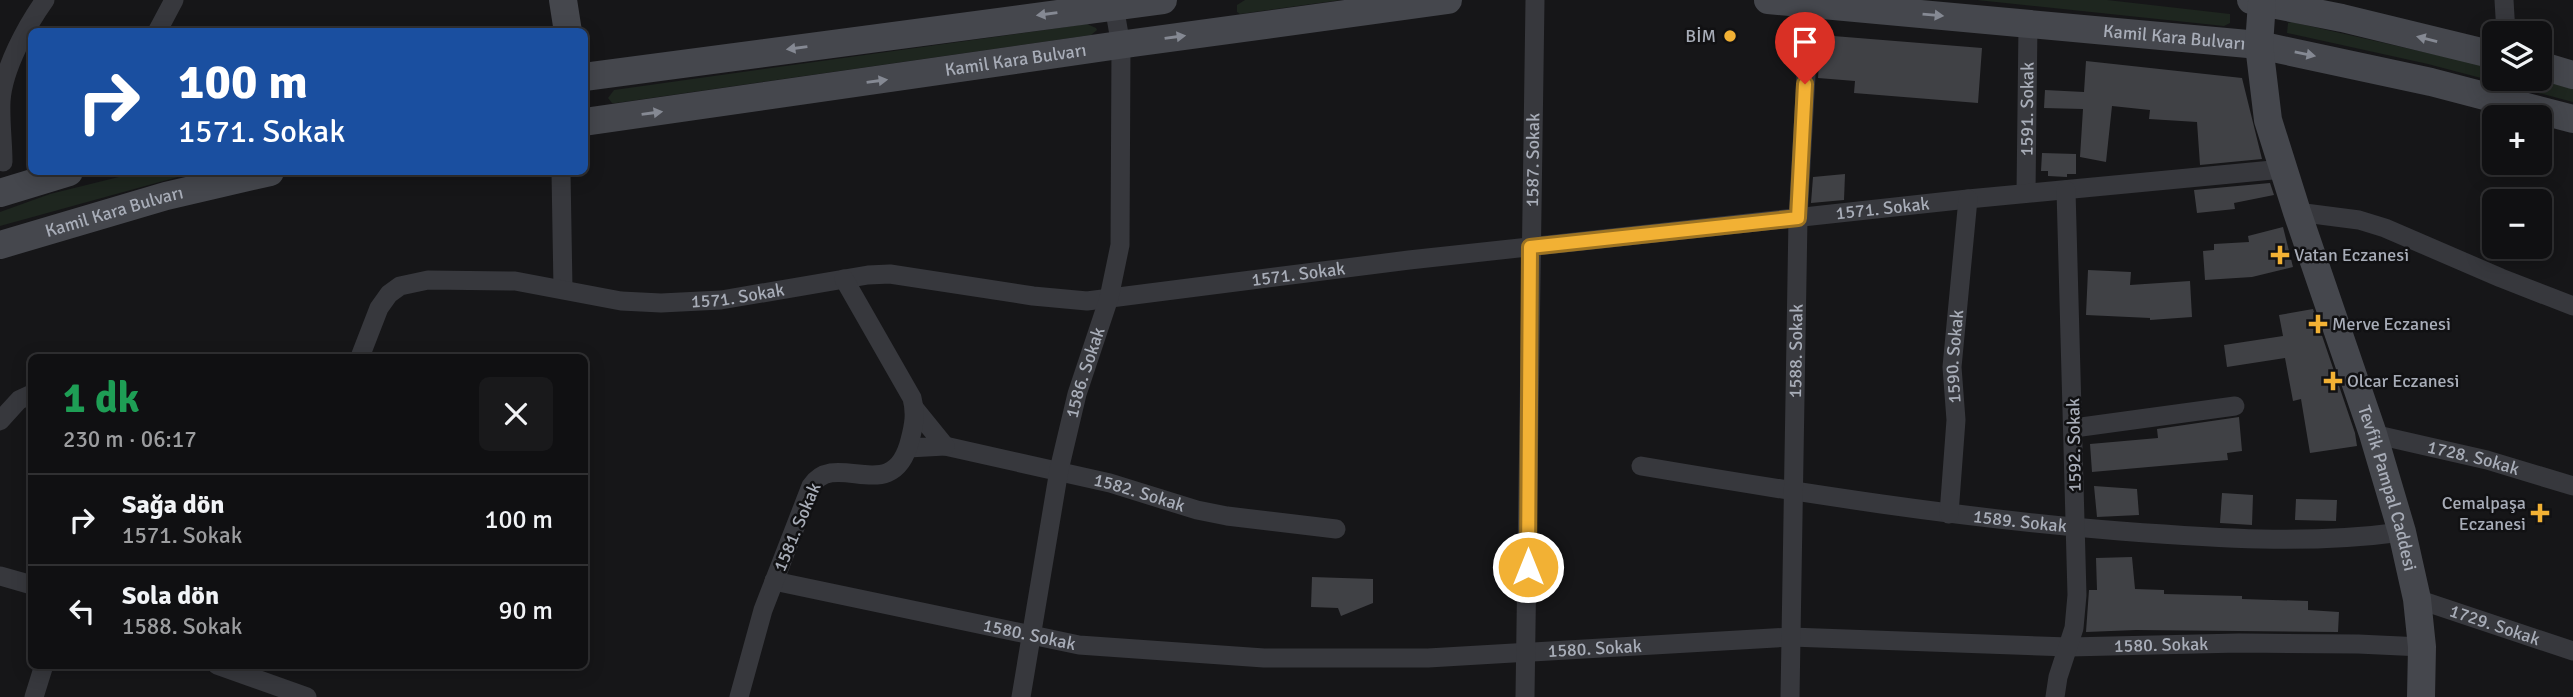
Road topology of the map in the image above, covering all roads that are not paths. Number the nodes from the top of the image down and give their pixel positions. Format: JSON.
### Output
{"nodes":[{"id":1,"x":45,"y":0,"type":"edge"},
{"id":2,"x":174,"y":0,"type":"edge"},
{"id":3,"x":564,"y":0,"type":"edge"},
{"id":4,"x":1164,"y":0,"type":"edge"},
{"id":5,"x":1448,"y":0,"type":"edge"},
{"id":6,"x":1535,"y":0,"type":"edge"},
{"id":7,"x":1768,"y":0,"type":"edge"},
{"id":8,"x":2504,"y":0,"type":"edge"},
{"id":9,"x":2256,"y":1,"type":"edge"},
{"id":10,"x":1113,"y":3,"type":"edge"},
{"id":11,"x":1810,"y":4,"type":"junction"},
{"id":12,"x":2505,"y":21,"type":"edge"},
{"id":13,"x":2028,"y":24,"type":"junction"},
{"id":14,"x":159,"y":28,"type":"edge"},
{"id":15,"x":568,"y":28,"type":"edge"},
{"id":16,"x":2259,"y":45,"type":"junction"},
{"id":17,"x":1121,"y":46,"type":"junction"},
{"id":18,"x":2482,"y":52,"type":"edge"},
{"id":19,"x":2552,"y":69,"type":"edge"},
{"id":20,"x":2573,"y":75,"type":"edge"},
{"id":21,"x":588,"y":76,"type":"edge"},
{"id":22,"x":2573,"y":119,"type":"edge"},
{"id":23,"x":588,"y":121,"type":"edge"},
{"id":24,"x":2,"y":162,"type":"edge"},
{"id":25,"x":2283,"y":169,"type":"junction"},
{"id":26,"x":58,"y":175,"type":"edge"},
{"id":27,"x":257,"y":175,"type":"edge"},
{"id":28,"x":561,"y":175,"type":"edge"},
{"id":29,"x":36,"y":181,"type":"junction"},
{"id":30,"x":2066,"y":190,"type":"junction"},
{"id":31,"x":0,"y":193,"type":"edge"},
{"id":32,"x":2026,"y":194,"type":"junction"},
{"id":33,"x":1968,"y":199,"type":"junction"},
{"id":34,"x":2297,"y":212,"type":"junction"},
{"id":35,"x":1798,"y":218,"type":"junction"},
{"id":36,"x":0,"y":245,"type":"edge"},
{"id":37,"x":1530,"y":247,"type":"junction"},
{"id":38,"x":844,"y":279,"type":"junction"},
{"id":39,"x":563,"y":289,"type":"junction"},
{"id":40,"x":1109,"y":298,"type":"junction"},
{"id":41,"x":2573,"y":306,"type":"edge"},
{"id":42,"x":360,"y":354,"type":"edge"},
{"id":43,"x":28,"y":396,"type":"edge"},
{"id":44,"x":2235,"y":406,"type":"dead end"},
{"id":45,"x":915,"y":409,"type":"junction"},
{"id":46,"x":0,"y":421,"type":"edge"},
{"id":47,"x":2074,"y":428,"type":"junction"},
{"id":48,"x":2373,"y":435,"type":"junction"},
{"id":49,"x":945,"y":446,"type":"junction"},
{"id":50,"x":908,"y":448,"type":"junction"},
{"id":51,"x":1641,"y":466,"type":"dead end"},
{"id":52,"x":1059,"y":470,"type":"junction"},
{"id":53,"x":2573,"y":486,"type":"edge"},
{"id":54,"x":1794,"y":492,"type":"junction"},
{"id":55,"x":1949,"y":514,"type":"junction"},
{"id":56,"x":2076,"y":527,"type":"junction"},
{"id":57,"x":1336,"y":529,"type":"dead end"},
{"id":58,"x":2402,"y":532,"type":"junction"},
{"id":59,"x":0,"y":576,"type":"edge"},
{"id":60,"x":774,"y":581,"type":"junction"},
{"id":61,"x":28,"y":584,"type":"edge"},
{"id":62,"x":2417,"y":599,"type":"junction"},
{"id":63,"x":1032,"y":636,"type":"junction"},
{"id":64,"x":1791,"y":637,"type":"junction"},
{"id":65,"x":2069,"y":647,"type":"junction"},
{"id":66,"x":2422,"y":647,"type":"junction"},
{"id":67,"x":2573,"y":651,"type":"edge"},
{"id":68,"x":1527,"y":652,"type":"junction"},
{"id":69,"x":43,"y":669,"type":"edge"},
{"id":70,"x":242,"y":669,"type":"edge"},
{"id":71,"x":260,"y":672,"type":"edge"},
{"id":72,"x":34,"y":697,"type":"edge"},
{"id":73,"x":307,"y":697,"type":"edge"},
{"id":74,"x":739,"y":697,"type":"edge"},
{"id":75,"x":1021,"y":697,"type":"edge"},
{"id":76,"x":1525,"y":697,"type":"edge"},
{"id":77,"x":1790,"y":697,"type":"edge"},
{"id":78,"x":2055,"y":697,"type":"edge"},
{"id":79,"x":2421,"y":697,"type":"edge"}],
"edges":[{"from":1,"to":24,"type":"street"},
{"from":2,"to":14,"type":"street"},
{"from":3,"to":15,"type":"main road"},
{"from":4,"to":10,"type":"main road"},
{"from":17,"to":5,"type":"main road","name":"Kamil Kara Bulvarı","one_way":true},
{"from":6,"to":37,"type":"street","name":"1587. Sokak"},
{"from":7,"to":11,"type":"main road","name":"Kamil Kara Bulvarı"},
{"from":8,"to":12,"type":"street"},
{"from":9,"to":16,"type":"main road","name":"Tevfik Pampal Caddesi"},
{"from":18,"to":9,"type":"main road","one_way":true},
{"from":10,"to":17,"type":"street","name":"1586. Sokak"},
{"from":10,"to":21,"type":"main road","one_way":true},
{"from":11,"to":13,"type":"main road","name":"Kamil Kara Bulvarı","one_way":true},
{"from":11,"to":35,"type":"street","name":"1588. Sokak"},
{"from":13,"to":16,"type":"main road","name":"Kamil Kara Bulvarı"},
{"from":13,"to":32,"type":"street","name":"1591. Sokak"},
{"from":16,"to":22,"type":"main road","name":"Kamil Kara Bulvarı","one_way":true},
{"from":16,"to":25,"type":"main road","name":"Tevfik Pampal Caddesi"},
{"from":23,"to":17,"type":"main road","name":"Kamil Kara Bulvarı","one_way":true},
{"from":17,"to":40,"type":"street","name":"1586. Sokak"},
{"from":19,"to":20,"type":"main road"},
{"from":24,"to":29,"type":"street"},
{"from":25,"to":30,"type":"street","name":"1571. Sokak"},
{"from":25,"to":34,"type":"main road","name":"Tevfik Pampal Caddesi"},
{"from":26,"to":29,"type":"main road"},
{"from":27,"to":36,"type":"main road","name":"Kamil Kara Bulvarı"},
{"from":28,"to":39,"type":"street"},
{"from":29,"to":31,"type":"main road"},
{"from":30,"to":32,"type":"street","name":"1571. Sokak"},
{"from":30,"to":47,"type":"street","name":"1592. Sokak"},
{"from":32,"to":33,"type":"street","name":"1571. Sokak"},
{"from":33,"to":35,"type":"street","name":"1571. Sokak"},
{"from":33,"to":55,"type":"street","name":"1590. Sokak"},
{"from":34,"to":41,"type":"street"},
{"from":34,"to":48,"type":"main road","name":"Tevfik Pampal Caddesi"},
{"from":35,"to":37,"type":"street","name":"1571. Sokak"},
{"from":35,"to":54,"type":"street","name":"1588. Sokak"},
{"from":37,"to":40,"type":"street","name":"1571. Sokak"},
{"from":37,"to":68,"type":"street","name":"1587. Sokak"},
{"from":38,"to":39,"type":"street","name":"1571. Sokak"},
{"from":38,"to":40,"type":"street","name":"1571. Sokak"},
{"from":38,"to":45,"type":"street"},
{"from":39,"to":42,"type":"street","name":"1571. Sokak"},
{"from":40,"to":52,"type":"street","name":"1586. Sokak"},
{"from":43,"to":46,"type":"street"},
{"from":44,"to":47,"type":"street"},
{"from":45,"to":49,"type":"street"},
{"from":45,"to":50,"type":"street"},
{"from":47,"to":56,"type":"street","name":"1592. Sokak"},
{"from":48,"to":53,"type":"street","name":"1728. Sokak"},
{"from":48,"to":58,"type":"main road","name":"Tevfik Pampal Caddesi"},
{"from":49,"to":50,"type":"street","name":"1582. Sokak"},
{"from":49,"to":52,"type":"street","name":"1582. Sokak"},
{"from":50,"to":60,"type":"street","name":"1581. Sokak"},
{"from":51,"to":54,"type":"street","name":"1589. Sokak"},
{"from":52,"to":57,"type":"street","name":"1582. Sokak"},
{"from":52,"to":63,"type":"street","name":"1586. Sokak"},
{"from":54,"to":55,"type":"street","name":"1589. Sokak"},
{"from":54,"to":64,"type":"street","name":"1588. Sokak"},
{"from":55,"to":56,"type":"street","name":"1589. Sokak"},
{"from":56,"to":58,"type":"street","name":"1589. Sokak"},
{"from":56,"to":65,"type":"street","name":"1592. Sokak"},
{"from":58,"to":62,"type":"main road","name":"Tevfik Pampal Caddesi"},
{"from":59,"to":61,"type":"street"},
{"from":60,"to":63,"type":"street","name":"1580. Sokak"},
{"from":60,"to":74,"type":"street","name":"1581. Sokak"},
{"from":62,"to":66,"type":"main road","name":"Tevfik Pampal Caddesi"},
{"from":62,"to":67,"type":"street","name":"1729. Sokak"},
{"from":63,"to":68,"type":"street","name":"1580. Sokak"},
{"from":63,"to":75,"type":"street","name":"1586. Sokak"},
{"from":64,"to":65,"type":"street","name":"1580. Sokak"},
{"from":64,"to":68,"type":"street","name":"1580. Sokak"},
{"from":64,"to":77,"type":"street","name":"1588. Sokak"},
{"from":65,"to":66,"type":"street","name":"1580. Sokak"},
{"from":65,"to":78,"type":"street","name":"1592. Sokak"},
{"from":66,"to":79,"type":"main road","name":"Tevfik Pampal Caddesi"},
{"from":68,"to":76,"type":"street","name":"1587. Sokak"},
{"from":69,"to":72,"type":"street"},
{"from":70,"to":71,"type":"street"},
{"from":71,"to":73,"type":"street"}]}
